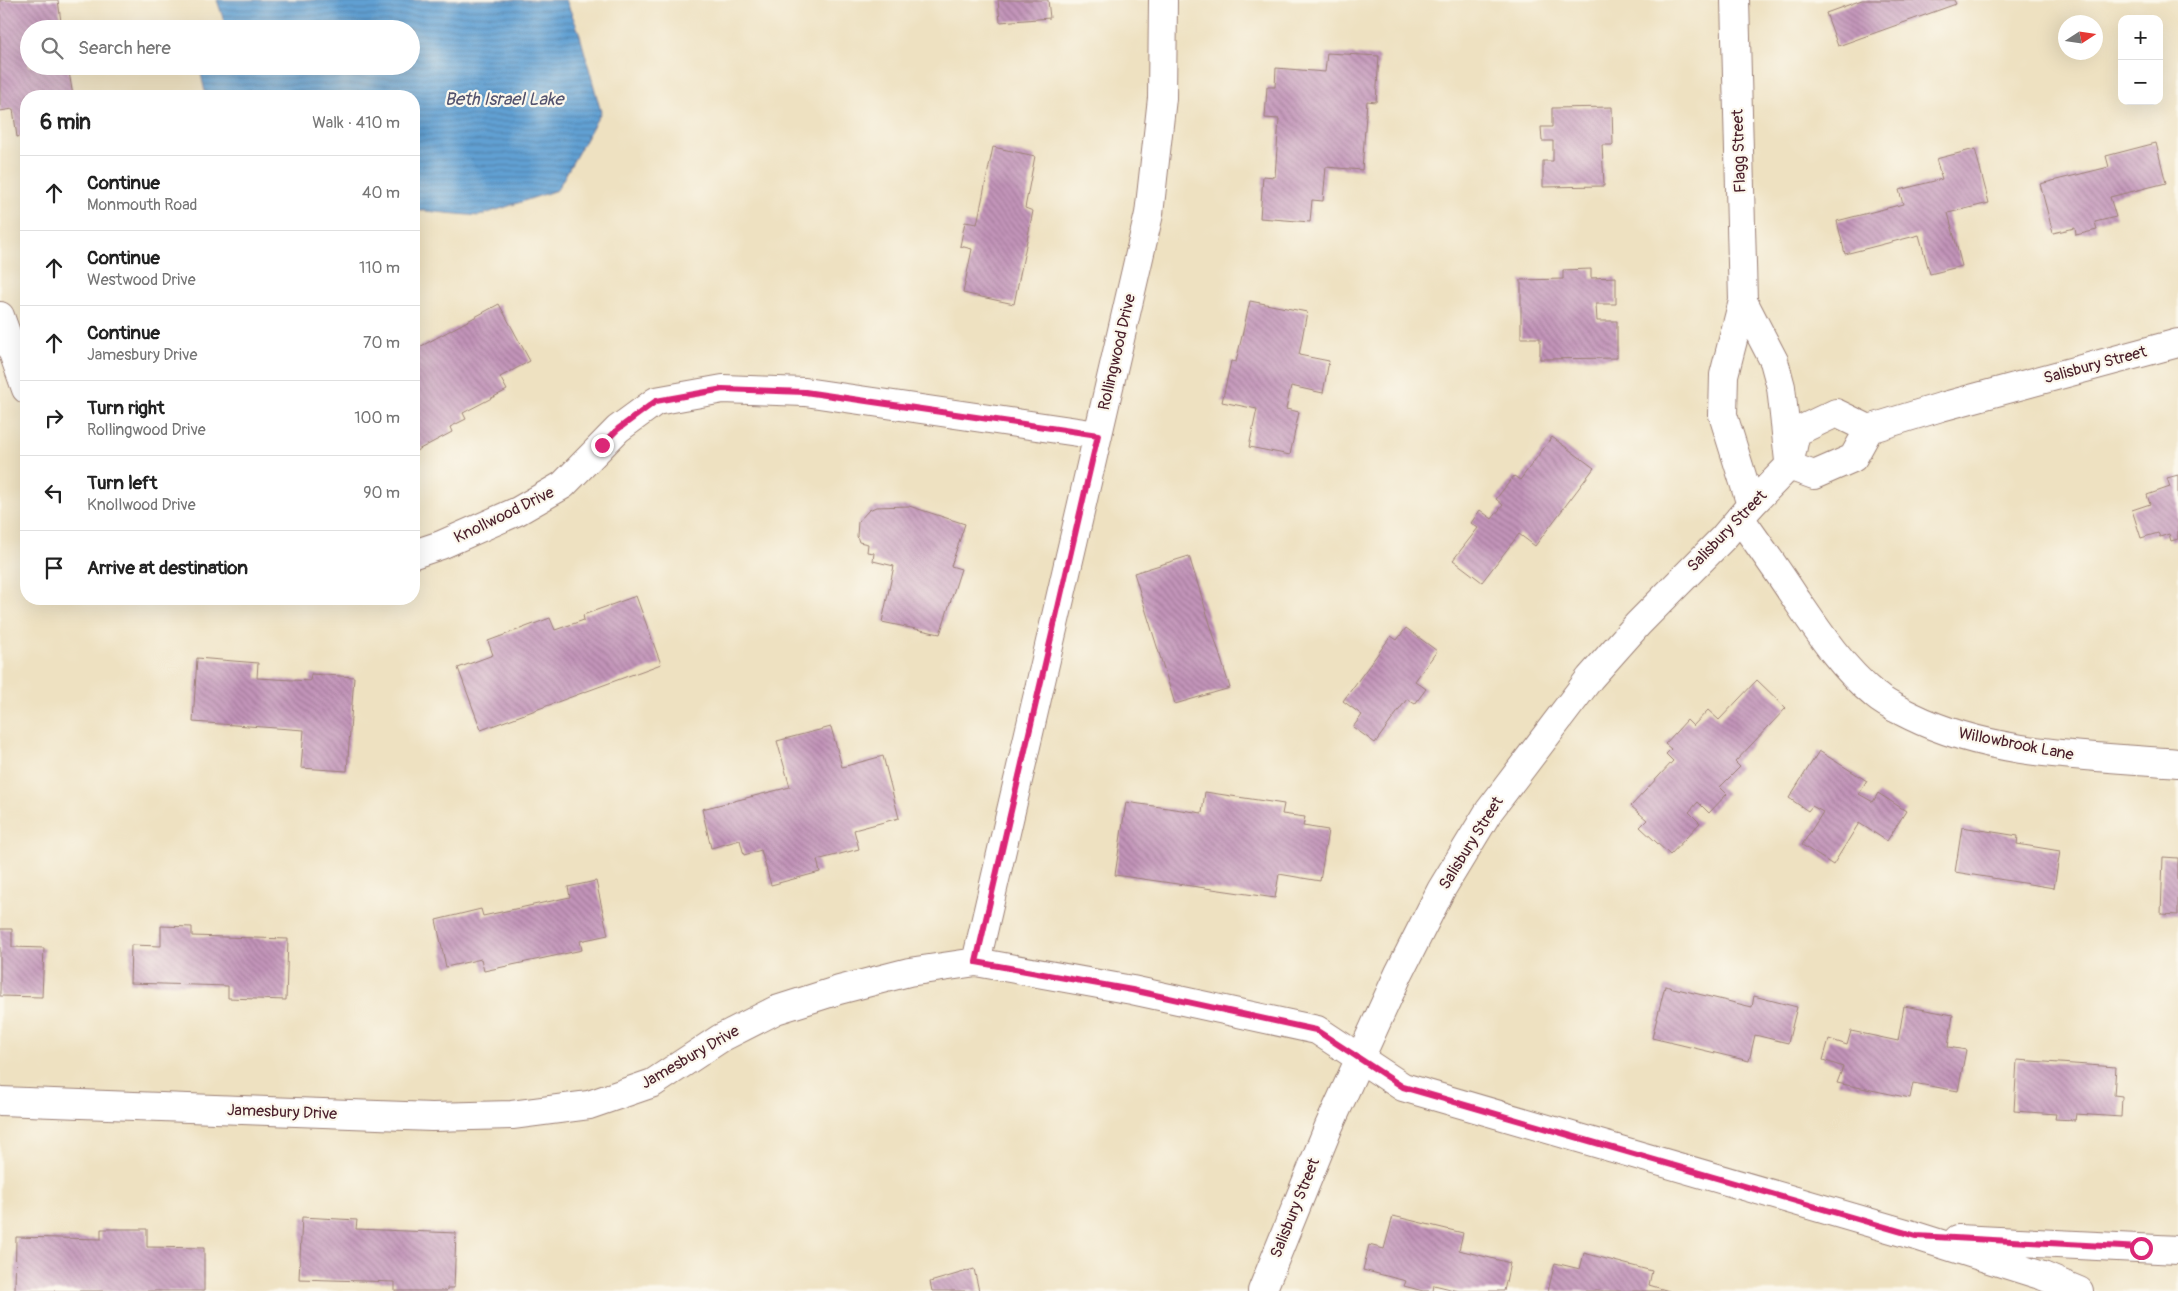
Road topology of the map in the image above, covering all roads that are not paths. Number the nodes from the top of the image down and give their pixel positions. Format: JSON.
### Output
{"nodes":[{"id":1,"x":1162,"y":0,"type":"edge"},
{"id":2,"x":1734,"y":0,"type":"edge"},
{"id":3,"x":1743,"y":301,"type":"junction"},
{"id":4,"x":0,"y":316,"type":"edge"},
{"id":5,"x":2178,"y":343,"type":"edge"},
{"id":6,"x":20,"y":372,"type":"edge"},
{"id":7,"x":1869,"y":429,"type":"junction"},
{"id":8,"x":1098,"y":435,"type":"junction"},
{"id":9,"x":1789,"y":466,"type":"junction"},
{"id":10,"x":1746,"y":511,"type":"junction"},
{"id":11,"x":420,"y":552,"type":"edge"},
{"id":12,"x":2178,"y":763,"type":"edge"},
{"id":13,"x":976,"y":962,"type":"junction"},
{"id":14,"x":1359,"y":1057,"type":"junction"},
{"id":15,"x":0,"y":1101,"type":"edge"},
{"id":16,"x":1916,"y":1236,"type":"junction"},
{"id":17,"x":2178,"y":1250,"type":"edge"},
{"id":18,"x":1262,"y":1291,"type":"edge"},
{"id":19,"x":2079,"y":1291,"type":"edge"}],
"edges":[{"from":1,"to":8,"type":"street","name":"Rollingwood Drive"},
{"from":2,"to":3,"type":"street","name":"Flagg Street"},
{"from":3,"to":9,"type":"street","name":"Flagg Street"},
{"from":3,"to":10,"type":"street","name":"Flagg Street"},
{"from":4,"to":6,"type":"street"},
{"from":5,"to":7,"type":"street","name":"Salisbury Street"},
{"from":7,"to":9,"type":"street"},
{"from":7,"to":9,"type":"street"},
{"from":8,"to":11,"type":"street","name":"Knollwood Drive"},
{"from":8,"to":13,"type":"street","name":"Rollingwood Drive"},
{"from":9,"to":10,"type":"street","name":"Salisbury Street"},
{"from":10,"to":12,"type":"street","name":"Willowbrook Lane"},
{"from":10,"to":14,"type":"street","name":"Salisbury Street"},
{"from":13,"to":14,"type":"street","name":"Jamesbury Drive"},
{"from":13,"to":15,"type":"street","name":"Jamesbury Drive"},
{"from":14,"to":16,"type":"street","name":"Jamesbury Drive"},
{"from":14,"to":18,"type":"street","name":"Salisbury Street"},
{"from":16,"to":17,"type":"street"},
{"from":16,"to":19,"type":"street"}]}
